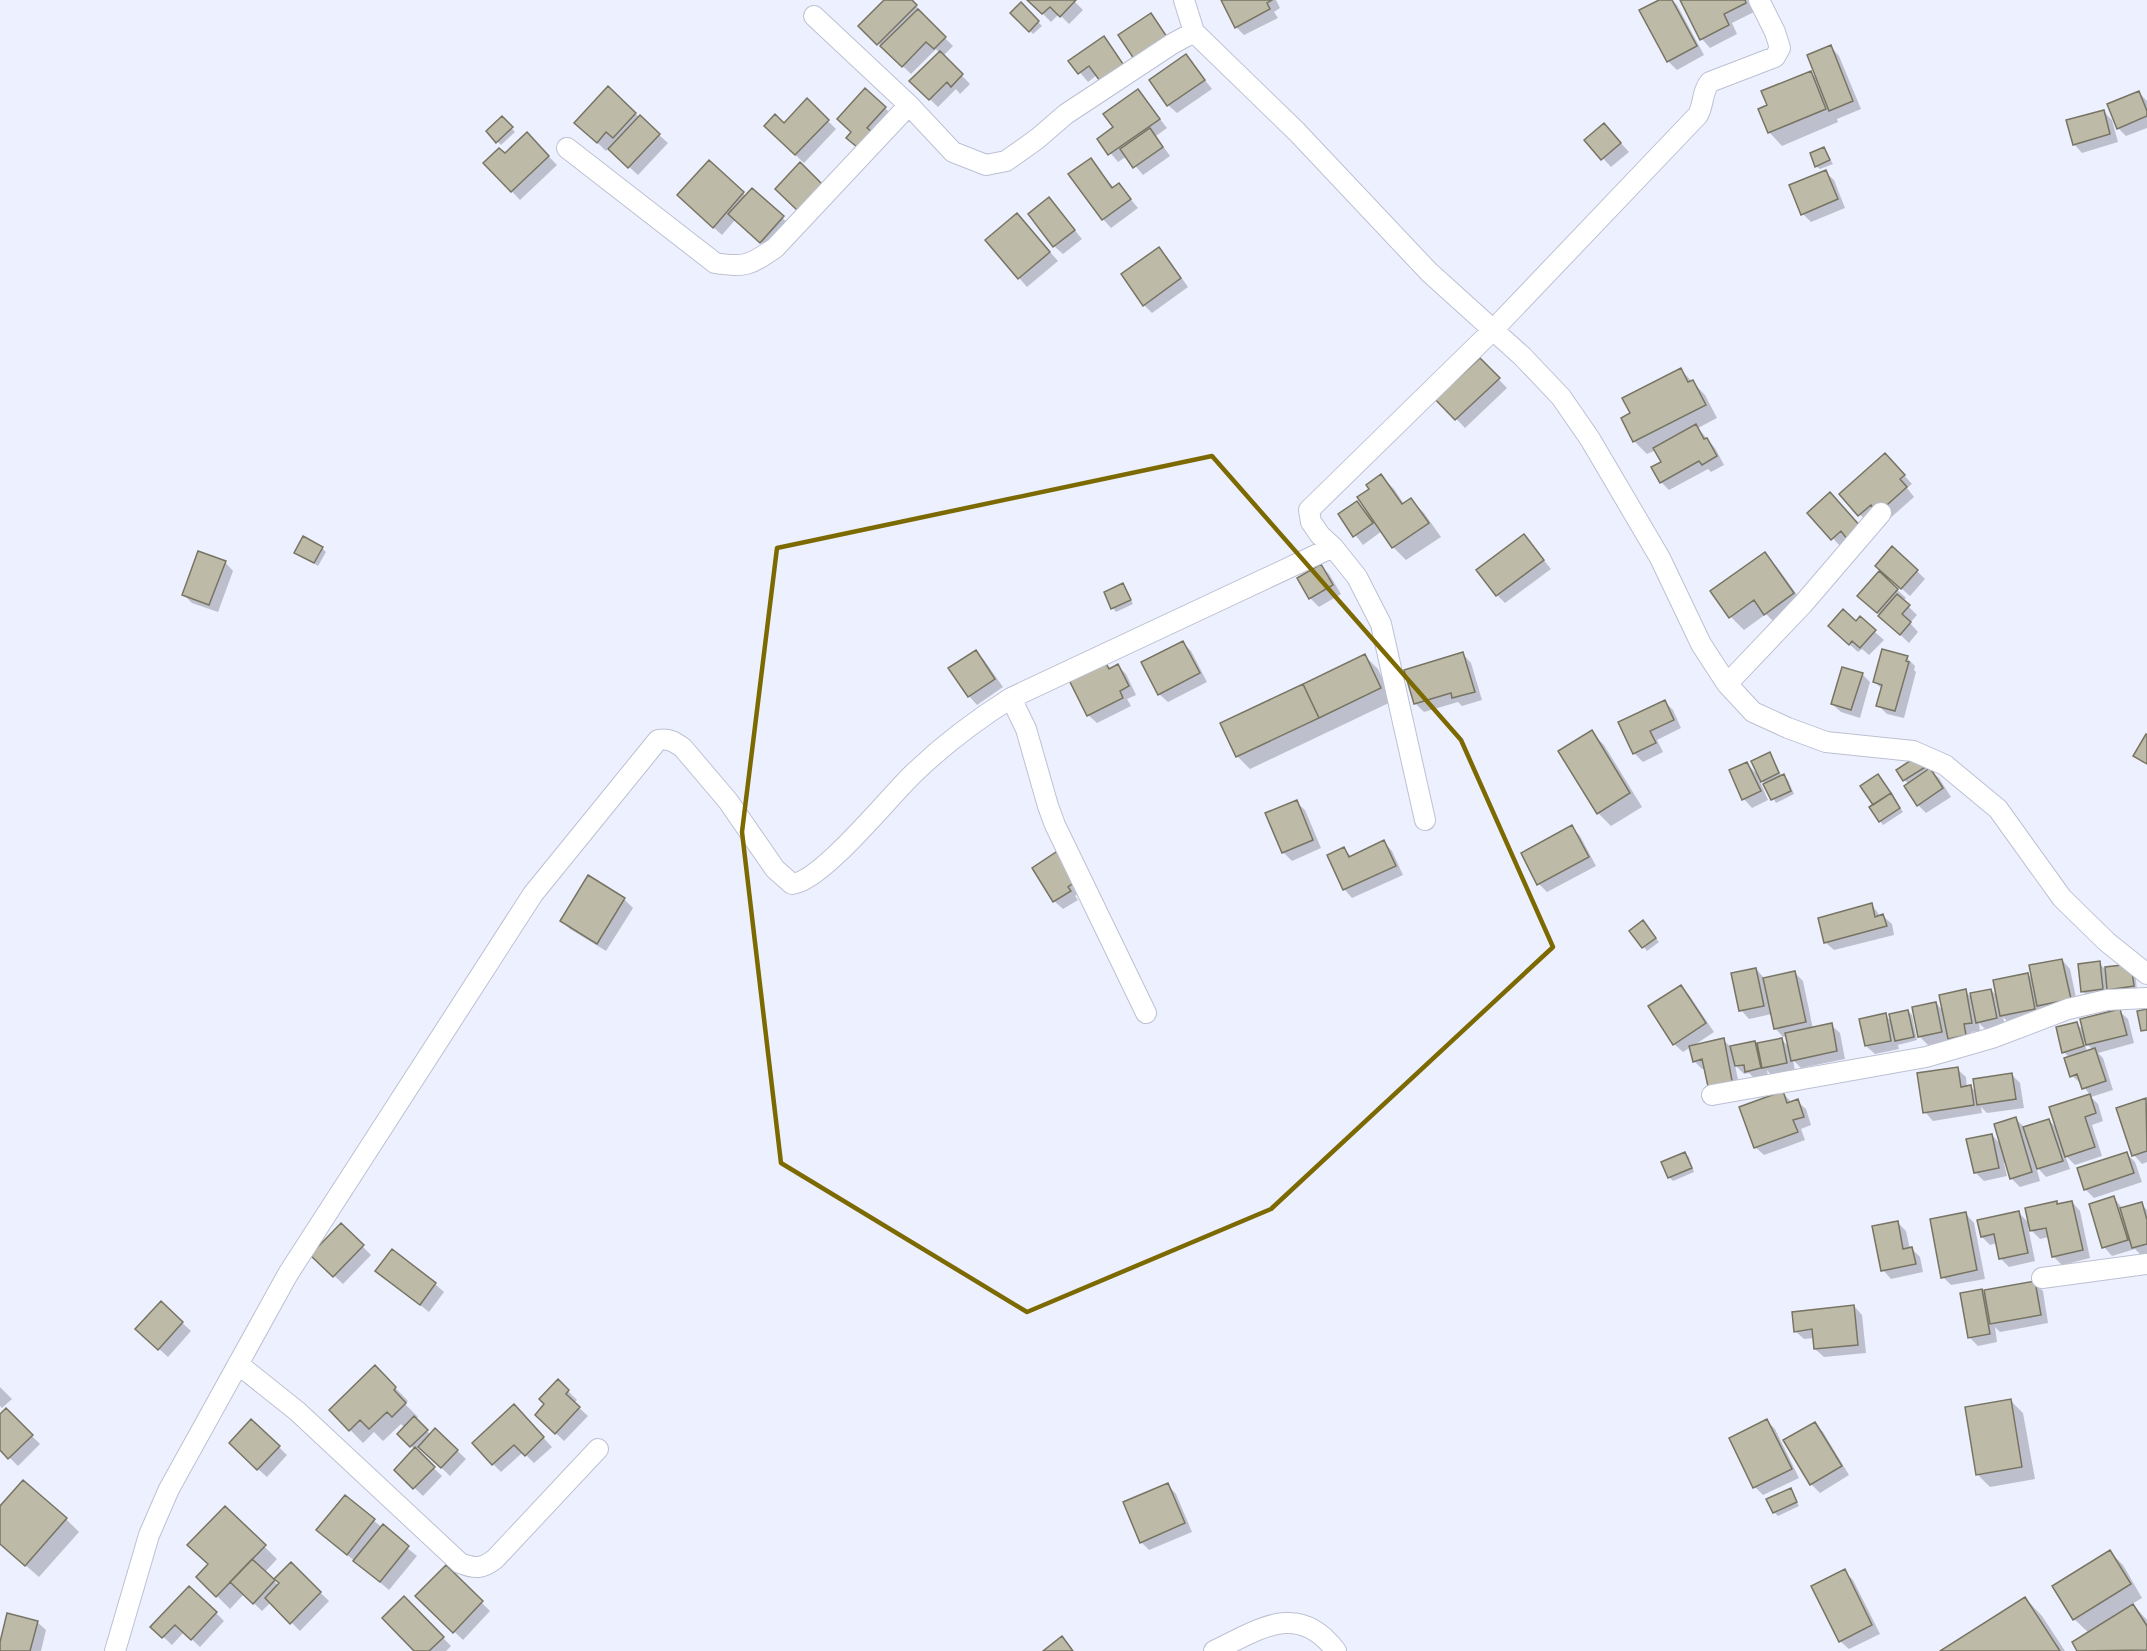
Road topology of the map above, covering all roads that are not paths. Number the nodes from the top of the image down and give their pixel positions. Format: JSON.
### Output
{"nodes":[{"id":1,"x":1184,"y":0,"type":"edge"},
{"id":2,"x":1759,"y":0,"type":"edge"},
{"id":3,"x":814,"y":16,"type":"dead end"},
{"id":4,"x":1194,"y":32,"type":"junction"},
{"id":5,"x":909,"y":105,"type":"junction"},
{"id":6,"x":567,"y":148,"type":"dead end"},
{"id":7,"x":1493,"y":330,"type":"junction"},
{"id":8,"x":1881,"y":513,"type":"dead end"},
{"id":9,"x":1333,"y":547,"type":"junction"},
{"id":10,"x":1727,"y":684,"type":"junction"},
{"id":11,"x":1011,"y":698,"type":"junction"},
{"id":12,"x":1425,"y":820,"type":"dead end"},
{"id":13,"x":2147,"y":974,"type":"edge"},
{"id":14,"x":2147,"y":998,"type":"edge"},
{"id":15,"x":1146,"y":1012,"type":"dead end"},
{"id":16,"x":1712,"y":1095,"type":"dead end"},
{"id":17,"x":2147,"y":1264,"type":"edge"},
{"id":18,"x":2042,"y":1278,"type":"dead end"},
{"id":19,"x":238,"y":1364,"type":"junction"},
{"id":20,"x":598,"y":1449,"type":"dead end"},
{"id":21,"x":116,"y":1651,"type":"edge"},
{"id":22,"x":1214,"y":1651,"type":"edge"},
{"id":23,"x":1336,"y":1651,"type":"edge"}],
"edges":[{"from":1,"to":4,"type":"street"},
{"from":2,"to":7,"type":"street"},
{"from":3,"to":5,"type":"street"},
{"from":4,"to":5,"type":"street"},
{"from":4,"to":7,"type":"street"},
{"from":5,"to":6,"type":"street"},
{"from":7,"to":9,"type":"street"},
{"from":7,"to":10,"type":"street"},
{"from":8,"to":10,"type":"street"},
{"from":9,"to":11,"type":"street"},
{"from":9,"to":12,"type":"street"},
{"from":10,"to":13,"type":"street"},
{"from":11,"to":15,"type":"street"},
{"from":11,"to":19,"type":"street"},
{"from":14,"to":16,"type":"street"},
{"from":17,"to":18,"type":"street"},
{"from":19,"to":20,"type":"street"},
{"from":19,"to":21,"type":"street"},
{"from":22,"to":23,"type":"street"}]}
